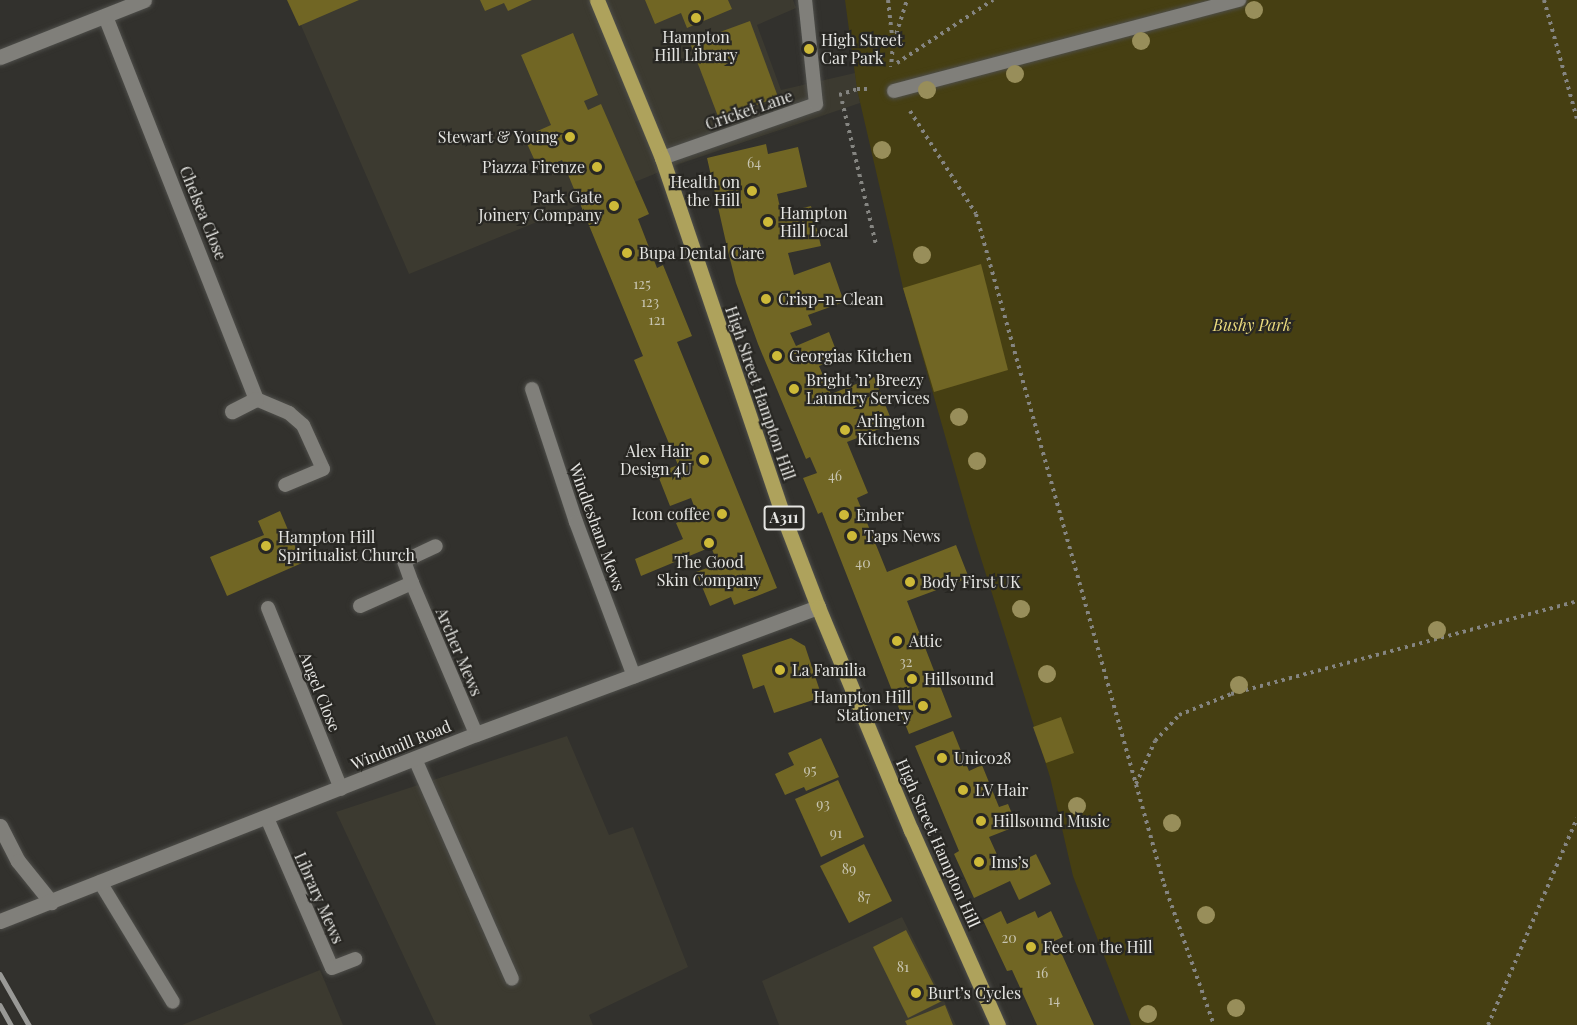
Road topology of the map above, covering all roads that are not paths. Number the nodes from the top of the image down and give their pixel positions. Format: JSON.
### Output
{"nodes":[{"id":1,"x":144,"y":0,"type":"edge"},
{"id":2,"x":597,"y":0,"type":"edge"},
{"id":3,"x":805,"y":0,"type":"edge"},
{"id":4,"x":1239,"y":0,"type":"edge"},
{"id":5,"x":105,"y":16,"type":"junction"},
{"id":6,"x":0,"y":57,"type":"edge"},
{"id":7,"x":894,"y":91,"type":"road end"},
{"id":8,"x":662,"y":158,"type":"junction"},
{"id":9,"x":532,"y":389,"type":"dead end"},
{"id":10,"x":256,"y":399,"type":"junction"},
{"id":11,"x":232,"y":411,"type":"dead end"},
{"id":12,"x":285,"y":485,"type":"dead end"},
{"id":13,"x":436,"y":546,"type":"dead end"},
{"id":14,"x":412,"y":583,"type":"junction"},
{"id":15,"x":360,"y":606,"type":"dead end"},
{"id":16,"x":818,"y":606,"type":"junction"},
{"id":17,"x":268,"y":608,"type":"dead end"},
{"id":18,"x":634,"y":676,"type":"junction"},
{"id":19,"x":476,"y":734,"type":"junction"},
{"id":20,"x":415,"y":759,"type":"junction"},
{"id":21,"x":341,"y":789,"type":"junction"},
{"id":22,"x":267,"y":818,"type":"junction"},
{"id":23,"x":0,"y":825,"type":"edge"},
{"id":24,"x":100,"y":882,"type":"junction"},
{"id":25,"x":51,"y":902,"type":"junction"},
{"id":26,"x":0,"y":921,"type":"edge"},
{"id":27,"x":356,"y":959,"type":"dead end"},
{"id":28,"x":512,"y":979,"type":"dead end"},
{"id":29,"x":173,"y":1002,"type":"dead end"},
{"id":30,"x":998,"y":1025,"type":"edge"}],
"edges":[{"from":1,"to":5,"type":"street"},
{"from":2,"to":8,"type":"main road","name":"High Street Hampton Hill","number":"A311"},
{"from":3,"to":8,"type":"lane","name":"Cricket Lane"},
{"from":4,"to":7,"type":"lane"},
{"from":5,"to":6,"type":"street"},
{"from":5,"to":10,"type":"street","name":"Chelsea Close"},
{"from":8,"to":16,"type":"main road","name":"High Street Hampton Hill","number":"A311"},
{"from":9,"to":18,"type":"lane","name":"Windlesham Mews"},
{"from":10,"to":11,"type":"street"},
{"from":10,"to":12,"type":"lane"},
{"from":13,"to":14,"type":"lane","name":"Archer Mews"},
{"from":14,"to":15,"type":"lane"},
{"from":14,"to":19,"type":"lane","name":"Archer Mews"},
{"from":16,"to":18,"type":"street","name":"Windmill Road"},
{"from":16,"to":30,"type":"main road","name":"High Street Hampton Hill","number":"A311"},
{"from":17,"to":21,"type":"lane","name":"Angel Close"},
{"from":18,"to":19,"type":"street","name":"Windmill Road"},
{"from":19,"to":20,"type":"street","name":"Windmill Road"},
{"from":20,"to":21,"type":"street","name":"Windmill Road"},
{"from":20,"to":28,"type":"lane"},
{"from":21,"to":22,"type":"street","name":"Windmill Road"},
{"from":22,"to":24,"type":"street","name":"Windmill Road"},
{"from":22,"to":27,"type":"lane","name":"Library Mews"},
{"from":23,"to":25,"type":"street"},
{"from":24,"to":25,"type":"street","name":"Windmill Road"},
{"from":24,"to":29,"type":"lane"},
{"from":25,"to":26,"type":"street","name":"Windmill Road"}]}
